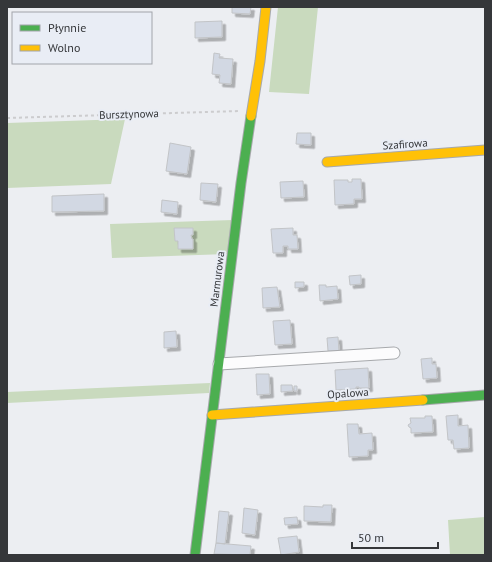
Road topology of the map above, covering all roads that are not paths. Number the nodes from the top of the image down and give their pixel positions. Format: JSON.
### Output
{"nodes":[{"id":1,"x":266,"y":7,"type":"edge"},
{"id":2,"x":485,"y":150,"type":"edge"},
{"id":3,"x":327,"y":162,"type":"dead end"},
{"id":4,"x":394,"y":353,"type":"dead end"},
{"id":5,"x":219,"y":364,"type":"junction"},
{"id":6,"x":485,"y":395,"type":"edge"},
{"id":7,"x":212,"y":414,"type":"junction"},
{"id":8,"x":195,"y":555,"type":"edge"}],
"edges":[{"from":1,"to":5,"type":"street","name":"Marmurowa"},
{"from":2,"to":3,"type":"street","name":"Szafirowa"},
{"from":4,"to":5,"type":"street"},
{"from":5,"to":7,"type":"street","name":"Marmurowa"},
{"from":6,"to":7,"type":"street","name":"Opalowa"},
{"from":7,"to":8,"type":"street","name":"Marmurowa"}]}
